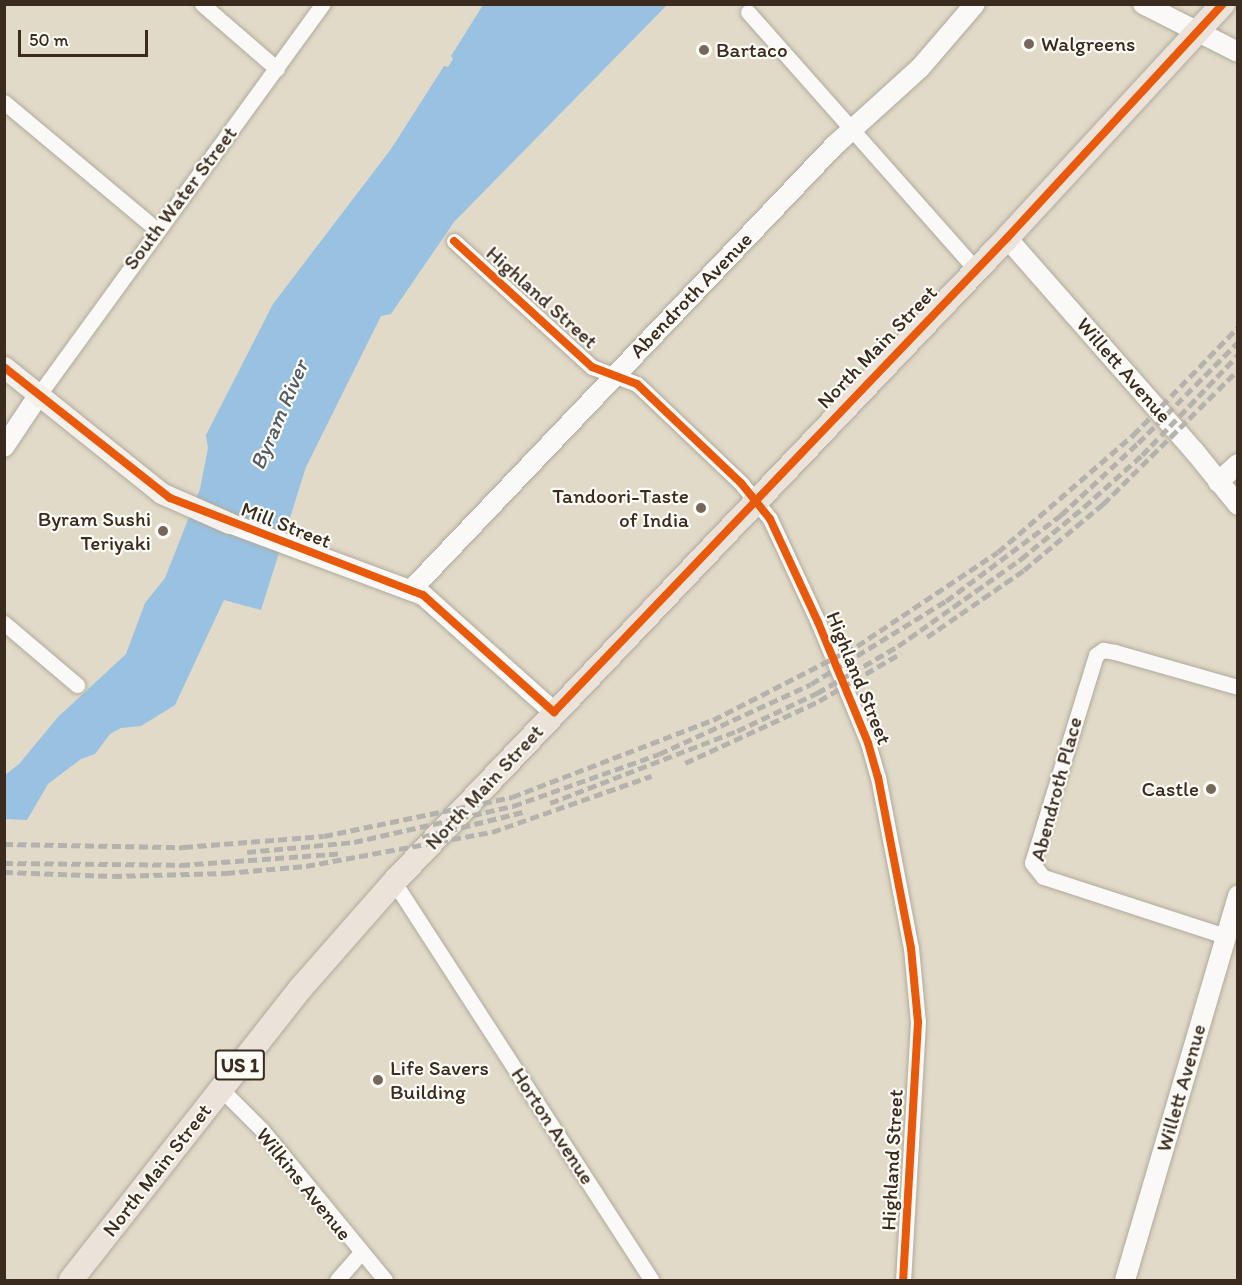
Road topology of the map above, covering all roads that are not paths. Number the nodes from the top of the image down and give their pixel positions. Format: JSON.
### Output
{"nodes":[{"id":1,"x":202,"y":4,"type":"edge"},
{"id":2,"x":323,"y":4,"type":"edge"},
{"id":3,"x":975,"y":4,"type":"edge"},
{"id":4,"x":1143,"y":4,"type":"edge"},
{"id":5,"x":1223,"y":4,"type":"edge"},
{"id":6,"x":748,"y":12,"type":"dead end"},
{"id":7,"x":1195,"y":33,"type":"junction"},
{"id":8,"x":1238,"y":52,"type":"edge"},
{"id":9,"x":277,"y":69,"type":"junction"},
{"id":10,"x":4,"y":102,"type":"edge"},
{"id":11,"x":852,"y":129,"type":"junction"},
{"id":12,"x":156,"y":229,"type":"junction"},
{"id":13,"x":1007,"y":238,"type":"junction"},
{"id":14,"x":454,"y":242,"type":"dead end"},
{"id":15,"x":975,"y":270,"type":"junction"},
{"id":16,"x":4,"y":367,"type":"edge"},
{"id":17,"x":614,"y":375,"type":"junction"},
{"id":18,"x":40,"y":393,"type":"junction"},
{"id":19,"x":4,"y":447,"type":"edge"},
{"id":20,"x":1238,"y":464,"type":"edge"},
{"id":21,"x":1218,"y":482,"type":"junction"},
{"id":22,"x":756,"y":500,"type":"junction"},
{"id":23,"x":1238,"y":505,"type":"edge"},
{"id":24,"x":229,"y":523,"type":"joint"},
{"id":25,"x":412,"y":589,"type":"junction"},
{"id":26,"x":4,"y":622,"type":"edge"},
{"id":27,"x":76,"y":685,"type":"dead end"},
{"id":28,"x":1238,"y":687,"type":"edge"},
{"id":29,"x":554,"y":712,"type":"junction"},
{"id":30,"x":394,"y":882,"type":"junction"},
{"id":31,"x":1238,"y":895,"type":"edge"},
{"id":32,"x":1225,"y":936,"type":"junction"},
{"id":33,"x":220,"y":1089,"type":"junction"},
{"id":34,"x":360,"y":1254,"type":"junction"},
{"id":35,"x":70,"y":1281,"type":"edge"},
{"id":36,"x":336,"y":1281,"type":"edge"},
{"id":37,"x":385,"y":1281,"type":"edge"},
{"id":38,"x":651,"y":1281,"type":"edge"},
{"id":39,"x":903,"y":1281,"type":"edge"},
{"id":40,"x":1125,"y":1281,"type":"edge"}],
"edges":[{"from":1,"to":9,"type":"street"},
{"from":2,"to":9,"type":"street","name":"South Water Street"},
{"from":3,"to":11,"type":"street","name":"Abendroth Avenue"},
{"from":4,"to":7,"type":"street"},
{"from":5,"to":7,"type":"main road","name":"North Main Street","number":"US 1"},
{"from":6,"to":11,"type":"street"},
{"from":7,"to":8,"type":"street"},
{"from":7,"to":13,"type":"main road","name":"North Main Street","number":"US 1"},
{"from":9,"to":12,"type":"street","name":"South Water Street"},
{"from":10,"to":12,"type":"street"},
{"from":11,"to":15,"type":"street"},
{"from":11,"to":17,"type":"street","name":"Abendroth Avenue"},
{"from":12,"to":18,"type":"street","name":"South Water Street"},
{"from":13,"to":15,"type":"main road","name":"North Main Street","number":"US 1"},
{"from":13,"to":21,"type":"street","name":"Willett Avenue"},
{"from":14,"to":17,"type":"street","name":"Highland Street"},
{"from":15,"to":22,"type":"main road","name":"North Main Street","number":"US 1"},
{"from":16,"to":18,"type":"main road","name":"Mill Street"},
{"from":17,"to":22,"type":"street","name":"Highland Street"},
{"from":17,"to":25,"type":"street","name":"Abendroth Avenue"},
{"from":18,"to":19,"type":"street"},
{"from":18,"to":24,"type":"main road","name":"Mill Street"},
{"from":20,"to":21,"type":"street"},
{"from":21,"to":23,"type":"street","name":"Willett Avenue"},
{"from":22,"to":29,"type":"main road","name":"North Main Street","number":"US 1"},
{"from":22,"to":39,"type":"street","name":"Highland Street"},
{"from":24,"to":25,"type":"street","name":"Mill Street"},
{"from":25,"to":29,"type":"street","name":"Mill Street"},
{"from":26,"to":27,"type":"street"},
{"from":28,"to":32,"type":"street","name":"Abendroth Place"},
{"from":29,"to":30,"type":"main road","name":"North Main Street","number":"US 1"},
{"from":30,"to":33,"type":"main road","name":"North Main Street","number":"US 1"},
{"from":30,"to":38,"type":"street","name":"Horton Avenue"},
{"from":31,"to":32,"type":"street","name":"Willett Avenue"},
{"from":32,"to":40,"type":"street","name":"Willett Avenue"},
{"from":33,"to":34,"type":"street","name":"Wilkins Avenue"},
{"from":33,"to":35,"type":"main road","name":"North Main Street","number":"US 1"},
{"from":34,"to":36,"type":"street"},
{"from":34,"to":37,"type":"street","name":"Wilkins Avenue"}]}
